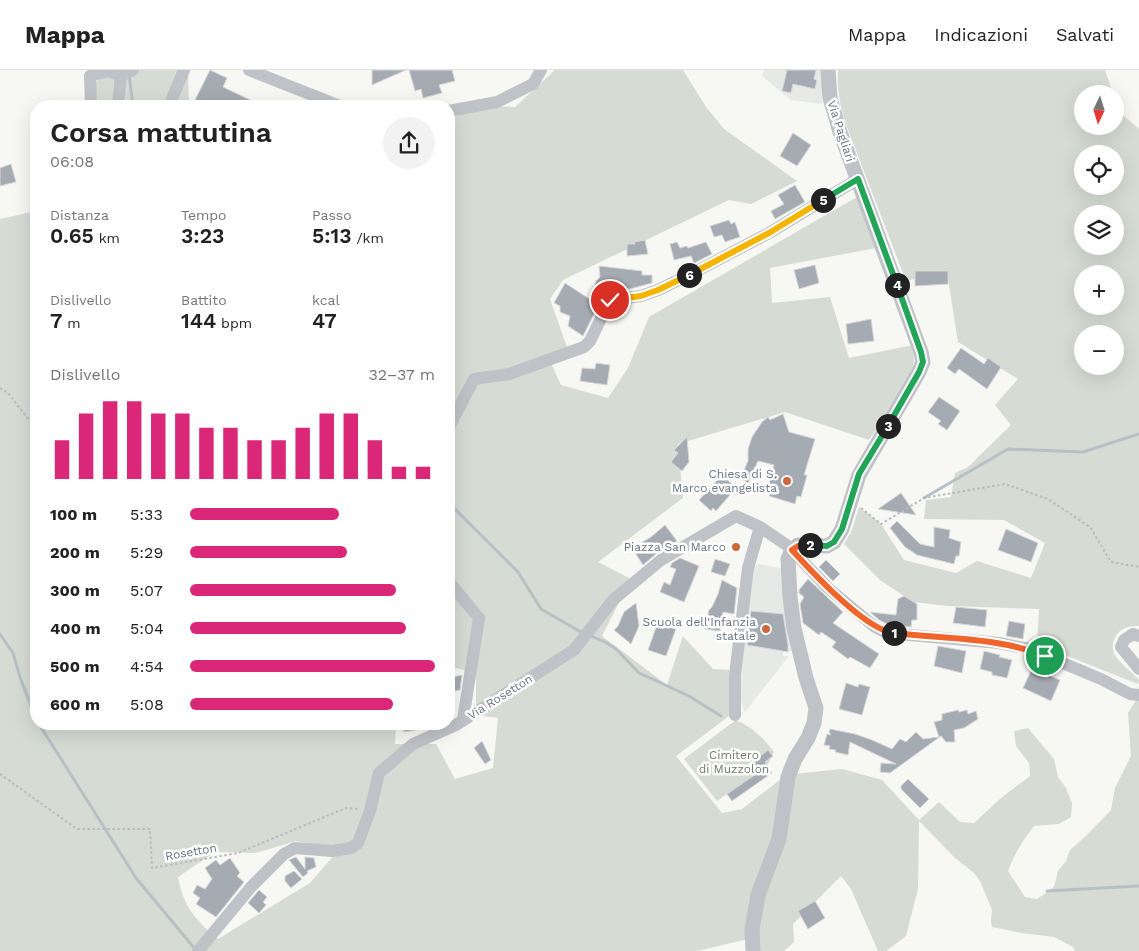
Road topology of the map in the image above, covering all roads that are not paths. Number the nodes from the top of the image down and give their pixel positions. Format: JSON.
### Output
{"nodes":[{"id":1,"x":133,"y":70,"type":"edge"},
{"id":2,"x":184,"y":70,"type":"edge"},
{"id":3,"x":248,"y":70,"type":"edge"},
{"id":4,"x":541,"y":70,"type":"edge"},
{"id":5,"x":828,"y":70,"type":"edge"},
{"id":6,"x":121,"y":76,"type":"junction"},
{"id":7,"x":91,"y":100,"type":"edge"},
{"id":8,"x":119,"y":100,"type":"edge"},
{"id":9,"x":172,"y":100,"type":"edge"},
{"id":10,"x":325,"y":100,"type":"edge"},
{"id":11,"x":455,"y":110,"type":"edge"},
{"id":12,"x":858,"y":179,"type":"junction"},
{"id":13,"x":455,"y":416,"type":"edge"},
{"id":14,"x":760,"y":527,"type":"junction"},
{"id":15,"x":795,"y":548,"type":"junction"},
{"id":16,"x":455,"y":589,"type":"edge"},
{"id":17,"x":1139,"y":636,"type":"edge"},
{"id":18,"x":1139,"y":668,"type":"edge"},
{"id":19,"x":1139,"y":695,"type":"edge"},
{"id":20,"x":735,"y":715,"type":"dead end"},
{"id":21,"x":462,"y":720,"type":"junction"},
{"id":22,"x":455,"y":725,"type":"edge"},
{"id":23,"x":445,"y":730,"type":"edge"},
{"id":24,"x":199,"y":950,"type":"edge"},
{"id":25,"x":753,"y":951,"type":"edge"}],
"edges":[{"from":1,"to":6,"type":"street"},
{"from":2,"to":9,"type":"street"},
{"from":3,"to":10,"type":"street"},
{"from":4,"to":11,"type":"street"},
{"from":5,"to":12,"type":"street","name":"Via Pagliari"},
{"from":6,"to":7,"type":"street"},
{"from":6,"to":8,"type":"street"},
{"from":12,"to":13,"type":"street"},
{"from":12,"to":15,"type":"street","name":"Via Pagliari"},
{"from":14,"to":15,"type":"street"},
{"from":14,"to":20,"type":"street"},
{"from":14,"to":21,"type":"street","name":"Via Rosetton"},
{"from":15,"to":19,"type":"street"},
{"from":15,"to":25,"type":"street"},
{"from":16,"to":21,"type":"street"},
{"from":17,"to":18,"type":"street"},
{"from":21,"to":22,"type":"street","name":"Via Rosetton"},
{"from":23,"to":24,"type":"street","name":"Via Rosetton"}]}
